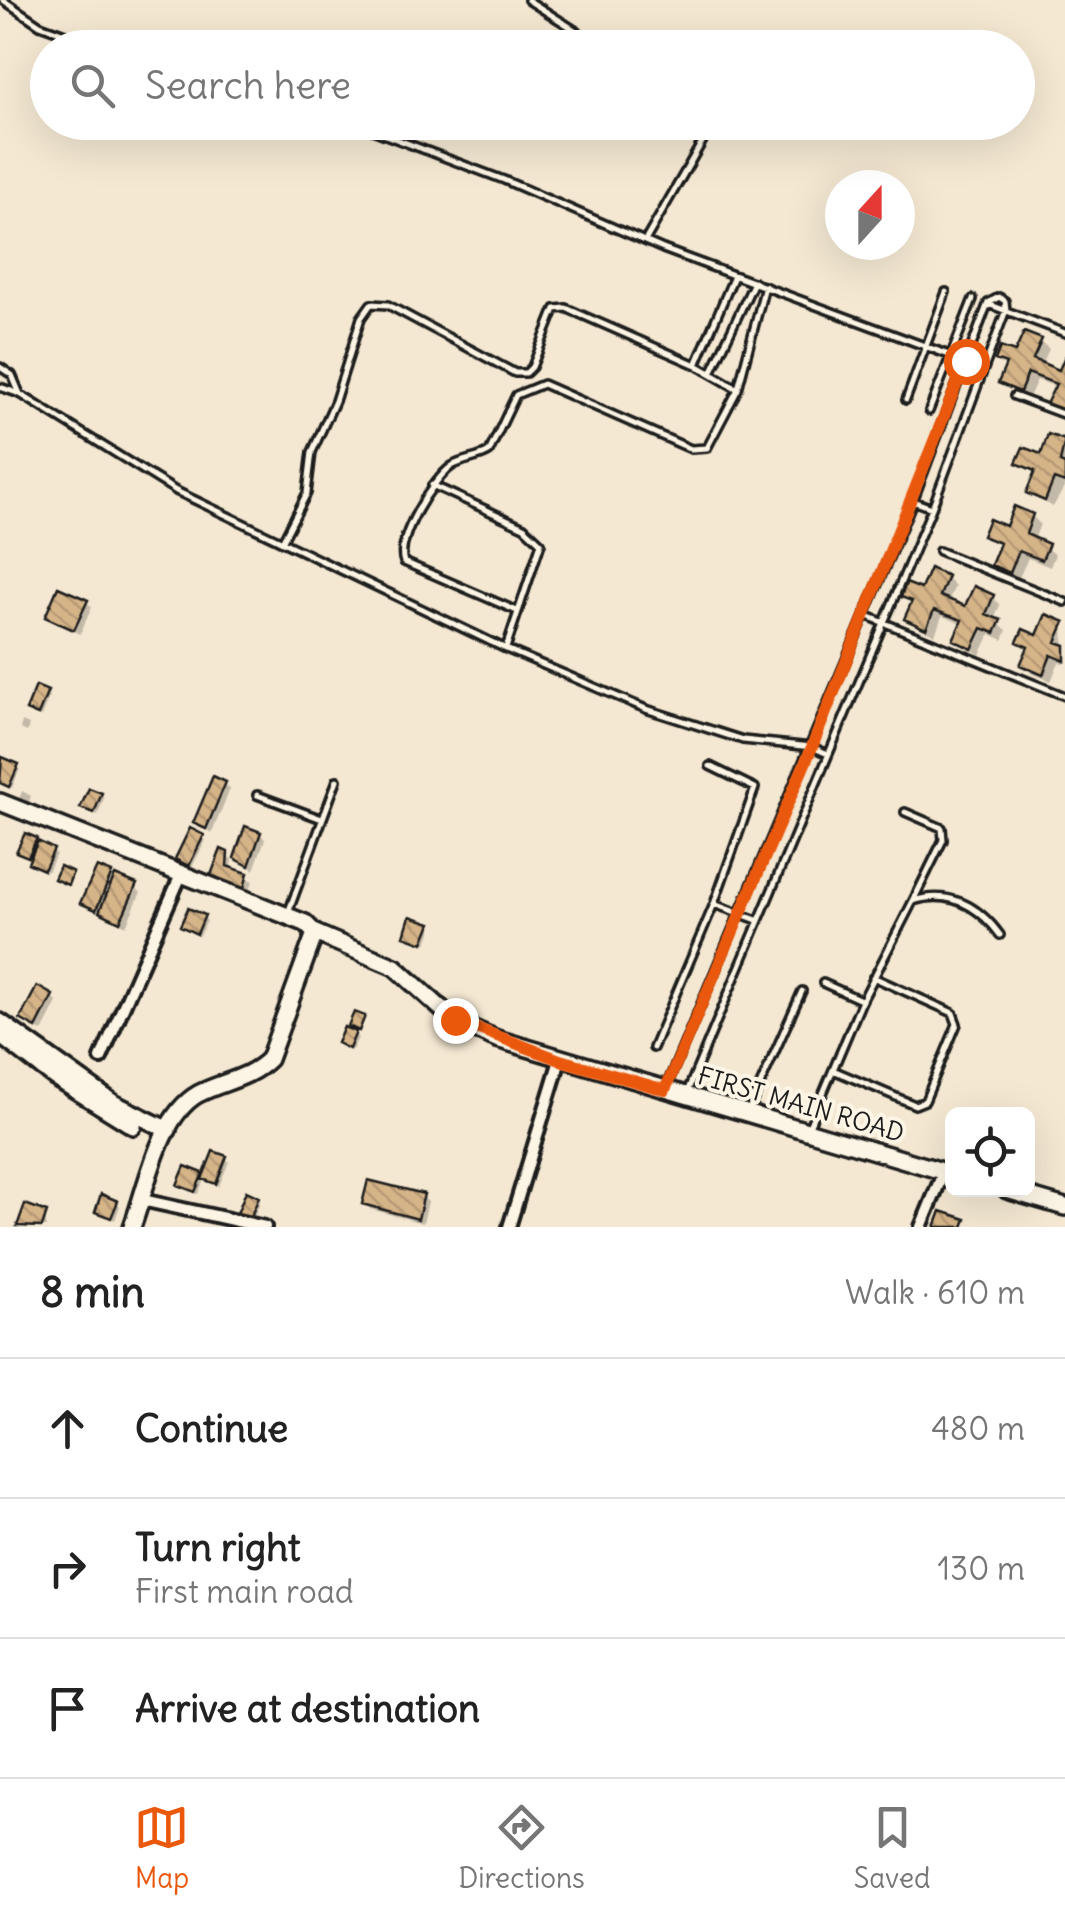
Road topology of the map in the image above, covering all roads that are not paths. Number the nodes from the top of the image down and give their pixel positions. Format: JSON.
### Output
{"nodes":[{"id":1,"x":3,"y":0,"type":"edge"},
{"id":2,"x":528,"y":0,"type":"edge"},
{"id":3,"x":54,"y":30,"type":"edge"},
{"id":4,"x":575,"y":30,"type":"edge"},
{"id":5,"x":399,"y":140,"type":"edge"},
{"id":6,"x":703,"y":140,"type":"edge"},
{"id":7,"x":645,"y":241,"type":"junction"},
{"id":8,"x":734,"y":275,"type":"junction"},
{"id":9,"x":754,"y":282,"type":"junction"},
{"id":10,"x":764,"y":286,"type":"junction"},
{"id":11,"x":946,"y":292,"type":"dead end"},
{"id":12,"x":973,"y":298,"type":"dead end"},
{"id":13,"x":1006,"y":310,"type":"junction"},
{"id":14,"x":1065,"y":333,"type":"edge"},
{"id":15,"x":928,"y":348,"type":"junction"},
{"id":16,"x":950,"y":355,"type":"junction"},
{"id":17,"x":966,"y":361,"type":"junction"},
{"id":18,"x":696,"y":365,"type":"junction"},
{"id":19,"x":0,"y":367,"type":"edge"},
{"id":20,"x":984,"y":368,"type":"junction"},
{"id":21,"x":711,"y":373,"type":"junction"},
{"id":22,"x":0,"y":387,"type":"edge"},
{"id":23,"x":738,"y":389,"type":"junction"},
{"id":24,"x":20,"y":394,"type":"junction"},
{"id":25,"x":1014,"y":396,"type":"dead end"},
{"id":26,"x":906,"y":400,"type":"dead end"},
{"id":27,"x":929,"y":411,"type":"dead end"},
{"id":28,"x":948,"y":411,"type":"junction"},
{"id":29,"x":1065,"y":415,"type":"edge"},
{"id":30,"x":966,"y":418,"type":"junction"},
{"id":31,"x":432,"y":484,"type":"junction"},
{"id":32,"x":914,"y":501,"type":"junction"},
{"id":33,"x":932,"y":508,"type":"junction"},
{"id":34,"x":282,"y":542,"type":"junction"},
{"id":35,"x":939,"y":552,"type":"dead end"},
{"id":36,"x":1065,"y":602,"type":"edge"},
{"id":37,"x":517,"y":610,"type":"junction"},
{"id":38,"x":865,"y":615,"type":"junction"},
{"id":39,"x":884,"y":622,"type":"junction"},
{"id":40,"x":506,"y":650,"type":"junction"},
{"id":41,"x":1065,"y":696,"type":"edge"},
{"id":42,"x":829,"y":705,"type":"junction"},
{"id":43,"x":846,"y":711,"type":"junction"},
{"id":44,"x":812,"y":747,"type":"junction"},
{"id":45,"x":828,"y":754,"type":"junction"},
{"id":46,"x":710,"y":766,"type":"dead end"},
{"id":47,"x":337,"y":780,"type":"dead end"},
{"id":48,"x":257,"y":795,"type":"dead end"},
{"id":49,"x":0,"y":802,"type":"edge"},
{"id":50,"x":905,"y":812,"type":"dead end"},
{"id":51,"x":322,"y":819,"type":"junction"},
{"id":52,"x":181,"y":875,"type":"junction"},
{"id":53,"x":912,"y":901,"type":"junction"},
{"id":54,"x":714,"y":904,"type":"junction"},
{"id":55,"x":740,"y":913,"type":"junction"},
{"id":56,"x":287,"y":916,"type":"junction"},
{"id":57,"x":757,"y":920,"type":"junction"},
{"id":58,"x":315,"y":933,"type":"junction"},
{"id":59,"x":1000,"y":935,"type":"dead end"},
{"id":60,"x":873,"y":977,"type":"junction"},
{"id":61,"x":823,"y":983,"type":"dead end"},
{"id":62,"x":802,"y":990,"type":"dead end"},
{"id":63,"x":862,"y":1000,"type":"junction"},
{"id":64,"x":0,"y":1022,"type":"edge"},
{"id":65,"x":0,"y":1035,"type":"edge"},
{"id":66,"x":653,"y":1048,"type":"dead end"},
{"id":67,"x":101,"y":1058,"type":"dead end"},
{"id":68,"x":560,"y":1060,"type":"junction"},
{"id":69,"x":833,"y":1070,"type":"junction"},
{"id":70,"x":665,"y":1090,"type":"junction"},
{"id":71,"x":685,"y":1097,"type":"junction"},
{"id":72,"x":747,"y":1114,"type":"junction"},
{"id":73,"x":807,"y":1132,"type":"junction"},
{"id":74,"x":166,"y":1135,"type":"junction"},
{"id":75,"x":945,"y":1171,"type":"edge"},
{"id":76,"x":945,"y":1178,"type":"edge"},
{"id":77,"x":1031,"y":1197,"type":"edge"},
{"id":78,"x":142,"y":1200,"type":"junction"},
{"id":79,"x":1065,"y":1207,"type":"edge"},
{"id":80,"x":132,"y":1227,"type":"edge"},
{"id":81,"x":265,"y":1227,"type":"edge"},
{"id":82,"x":509,"y":1227,"type":"edge"},
{"id":83,"x":920,"y":1227,"type":"edge"}],
"edges":[{"from":1,"to":3,"type":"lane"},
{"from":2,"to":4,"type":"lane"},
{"from":5,"to":7,"type":"lane"},
{"from":6,"to":7,"type":"lane"},
{"from":7,"to":8,"type":"lane"},
{"from":8,"to":9,"type":"lane"},
{"from":8,"to":18,"type":"lane"},
{"from":9,"to":10,"type":"lane"},
{"from":9,"to":21,"type":"lane"},
{"from":10,"to":15,"type":"lane"},
{"from":10,"to":23,"type":"lane"},
{"from":11,"to":15,"type":"lane"},
{"from":12,"to":16,"type":"lane"},
{"from":13,"to":14,"type":"lane"},
{"from":13,"to":17,"type":"lane"},
{"from":13,"to":20,"type":"lane"},
{"from":15,"to":16,"type":"lane"},
{"from":15,"to":26,"type":"lane"},
{"from":16,"to":17,"type":"lane"},
{"from":16,"to":27,"type":"lane"},
{"from":17,"to":20,"type":"lane"},
{"from":17,"to":28,"type":"lane"},
{"from":18,"to":21,"type":"lane"},
{"from":18,"to":34,"type":"lane"},
{"from":19,"to":24,"type":"lane"},
{"from":20,"to":30,"type":"lane"},
{"from":21,"to":23,"type":"lane"},
{"from":22,"to":24,"type":"lane"},
{"from":23,"to":31,"type":"lane"},
{"from":24,"to":34,"type":"lane"},
{"from":25,"to":29,"type":"lane"},
{"from":28,"to":30,"type":"lane"},
{"from":28,"to":32,"type":"lane"},
{"from":30,"to":33,"type":"lane"},
{"from":31,"to":37,"type":"lane"},
{"from":31,"to":37,"type":"lane"},
{"from":32,"to":33,"type":"lane"},
{"from":32,"to":38,"type":"lane"},
{"from":33,"to":39,"type":"lane"},
{"from":34,"to":40,"type":"lane"},
{"from":35,"to":36,"type":"lane"},
{"from":37,"to":40,"type":"lane"},
{"from":38,"to":39,"type":"lane"},
{"from":38,"to":42,"type":"lane"},
{"from":39,"to":41,"type":"lane"},
{"from":39,"to":43,"type":"lane"},
{"from":40,"to":44,"type":"lane"},
{"from":42,"to":43,"type":"lane"},
{"from":42,"to":44,"type":"lane"},
{"from":43,"to":45,"type":"lane"},
{"from":44,"to":45,"type":"lane"},
{"from":44,"to":55,"type":"lane"},
{"from":45,"to":57,"type":"lane"},
{"from":46,"to":54,"type":"lane"},
{"from":47,"to":51,"type":"lane"},
{"from":48,"to":51,"type":"lane"},
{"from":49,"to":52,"type":"street","name":"FIRST MAIN ROAD"},
{"from":50,"to":53,"type":"lane"},
{"from":51,"to":56,"type":"lane"},
{"from":52,"to":56,"type":"street","name":"FIRST MAIN ROAD"},
{"from":52,"to":67,"type":"street"},
{"from":53,"to":59,"type":"lane"},
{"from":53,"to":60,"type":"lane"},
{"from":54,"to":55,"type":"lane"},
{"from":54,"to":66,"type":"lane"},
{"from":55,"to":57,"type":"lane"},
{"from":55,"to":70,"type":"lane"},
{"from":56,"to":58,"type":"street","name":"FIRST MAIN ROAD"},
{"from":57,"to":71,"type":"lane"},
{"from":58,"to":68,"type":"street","name":"FIRST MAIN ROAD"},
{"from":58,"to":74,"type":"street"},
{"from":60,"to":63,"type":"lane"},
{"from":60,"to":69,"type":"lane"},
{"from":61,"to":63,"type":"lane"},
{"from":62,"to":72,"type":"lane"},
{"from":63,"to":69,"type":"lane"},
{"from":64,"to":74,"type":"street"},
{"from":65,"to":74,"type":"street"},
{"from":68,"to":70,"type":"street","name":"FIRST MAIN ROAD"},
{"from":68,"to":82,"type":"street"},
{"from":69,"to":73,"type":"lane"},
{"from":70,"to":71,"type":"street","name":"FIRST MAIN ROAD"},
{"from":71,"to":72,"type":"street","name":"FIRST MAIN ROAD"},
{"from":72,"to":73,"type":"street","name":"FIRST MAIN ROAD"},
{"from":73,"to":75,"type":"street","name":"FIRST MAIN ROAD"},
{"from":74,"to":78,"type":"street"},
{"from":76,"to":83,"type":"street"},
{"from":77,"to":79,"type":"street"},
{"from":78,"to":80,"type":"street"},
{"from":78,"to":81,"type":"street"}]}
